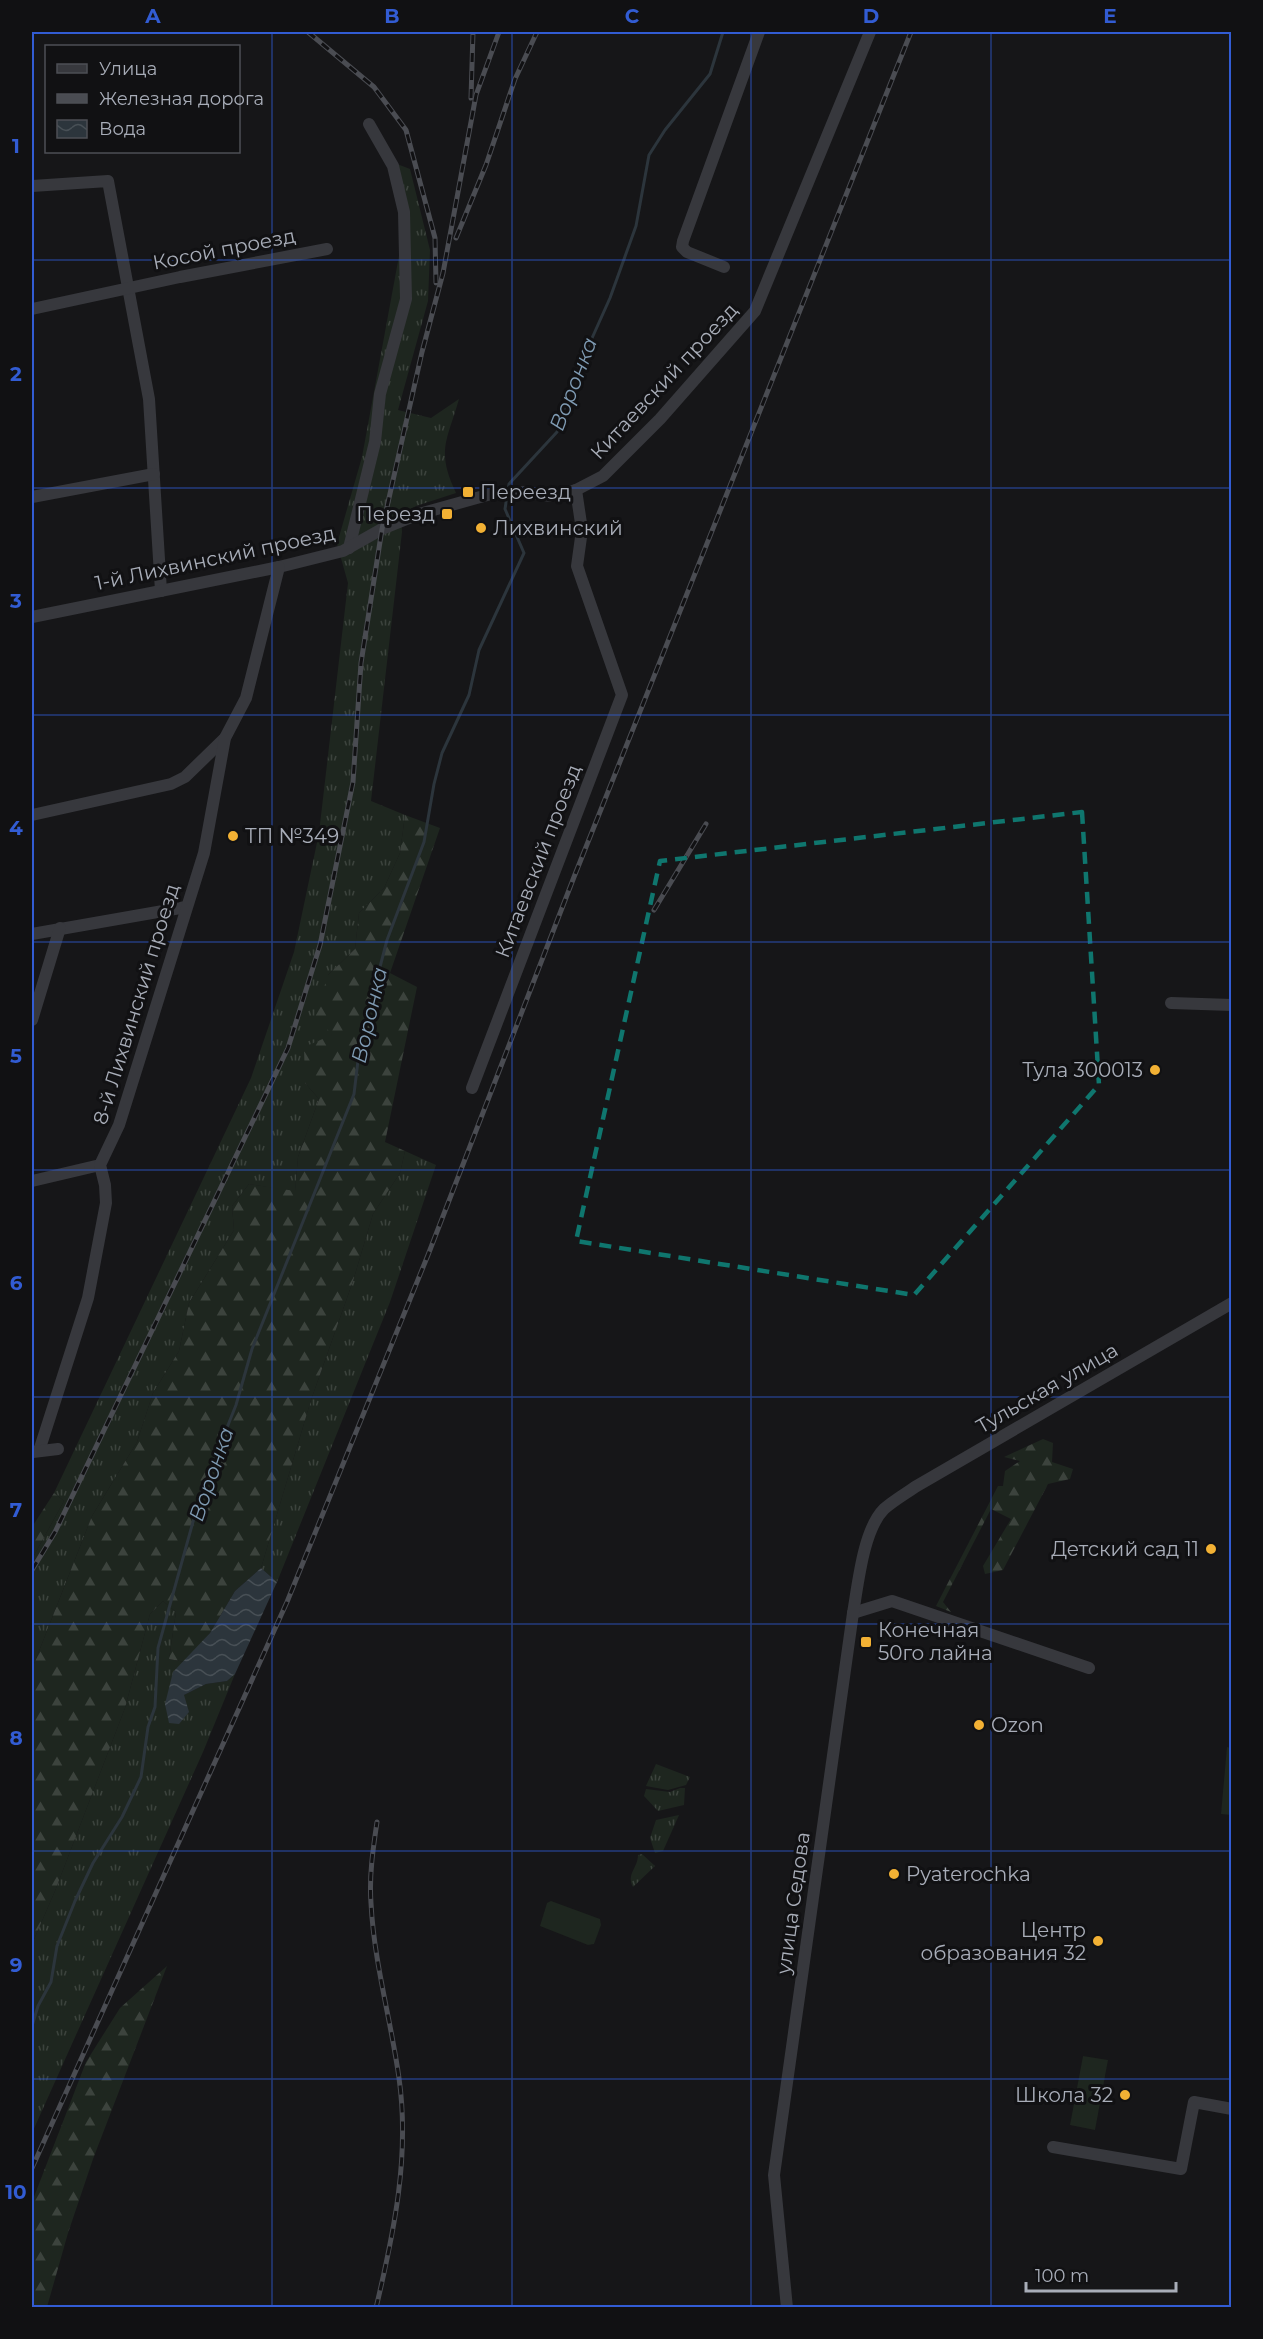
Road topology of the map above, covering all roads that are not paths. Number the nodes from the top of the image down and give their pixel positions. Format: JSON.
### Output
{"nodes":[{"id":1,"x":759,"y":32,"type":"edge"},
{"id":2,"x":870,"y":32,"type":"edge"},
{"id":3,"x":369,"y":124,"type":"dead end"},
{"id":4,"x":32,"y":186,"type":"edge"},
{"id":5,"x":327,"y":249,"type":"dead end"},
{"id":6,"x":724,"y":267,"type":"dead end"},
{"id":7,"x":128,"y":289,"type":"junction"},
{"id":8,"x":32,"y":309,"type":"edge"},
{"id":9,"x":154,"y":474,"type":"junction"},
{"id":10,"x":576,"y":490,"type":"junction"},
{"id":11,"x":32,"y":497,"type":"edge"},
{"id":12,"x":348,"y":548,"type":"junction"},
{"id":13,"x":279,"y":567,"type":"junction"},
{"id":14,"x":161,"y":591,"type":"junction"},
{"id":15,"x":32,"y":617,"type":"edge"},
{"id":16,"x":225,"y":738,"type":"junction"},
{"id":17,"x":32,"y":814,"type":"edge"},
{"id":18,"x":186,"y":907,"type":"junction"},
{"id":19,"x":60,"y":928,"type":"junction"},
{"id":20,"x":32,"y":934,"type":"edge"},
{"id":21,"x":1172,"y":1003,"type":"dead end"},
{"id":22,"x":1232,"y":1005,"type":"edge"},
{"id":23,"x":32,"y":1020,"type":"edge"},
{"id":24,"x":472,"y":1088,"type":"dead end"},
{"id":25,"x":100,"y":1165,"type":"junction"},
{"id":26,"x":32,"y":1181,"type":"edge"},
{"id":27,"x":1232,"y":1303,"type":"edge"},
{"id":28,"x":58,"y":1449,"type":"dead end"},
{"id":29,"x":35,"y":1452,"type":"edge"},
{"id":30,"x":883,"y":1509,"type":"joint"},
{"id":31,"x":853,"y":1613,"type":"junction"},
{"id":32,"x":1089,"y":1668,"type":"dead end"},
{"id":33,"x":1232,"y":2109,"type":"edge"},
{"id":34,"x":1053,"y":2147,"type":"dead end"},
{"id":35,"x":787,"y":2307,"type":"edge"}],
"edges":[{"from":1,"to":6,"type":"street"},
{"from":2,"to":10,"type":"street","name":"Китаевский проезд"},
{"from":3,"to":12,"type":"street"},
{"from":4,"to":7,"type":"street"},
{"from":5,"to":7,"type":"street","name":"Косой проезд"},
{"from":7,"to":8,"type":"street","name":"Косой проезд"},
{"from":7,"to":9,"type":"street"},
{"from":9,"to":11,"type":"street"},
{"from":9,"to":14,"type":"street"},
{"from":10,"to":12,"type":"street","name":"1-й Лихвинский проезд"},
{"from":10,"to":24,"type":"street","name":"Китаевский проезд"},
{"from":12,"to":13,"type":"street","name":"1-й Лихвинский проезд"},
{"from":13,"to":14,"type":"street","name":"1-й Лихвинский проезд"},
{"from":13,"to":16,"type":"street","name":"8-й Лихвинский проезд"},
{"from":14,"to":15,"type":"street","name":"1-й Лихвинский проезд"},
{"from":16,"to":17,"type":"street"},
{"from":16,"to":18,"type":"street","name":"8-й Лихвинский проезд"},
{"from":18,"to":19,"type":"street"},
{"from":18,"to":25,"type":"street","name":"8-й Лихвинский проезд"},
{"from":19,"to":20,"type":"street"},
{"from":19,"to":23,"type":"street"},
{"from":21,"to":22,"type":"street"},
{"from":25,"to":26,"type":"street"},
{"from":25,"to":29,"type":"street"},
{"from":27,"to":30,"type":"street","name":"Тульская улица"},
{"from":28,"to":29,"type":"street"},
{"from":30,"to":31,"type":"street","name":"улица Седова"},
{"from":31,"to":32,"type":"street"},
{"from":31,"to":35,"type":"street","name":"улица Седова"},
{"from":33,"to":34,"type":"street"}]}
